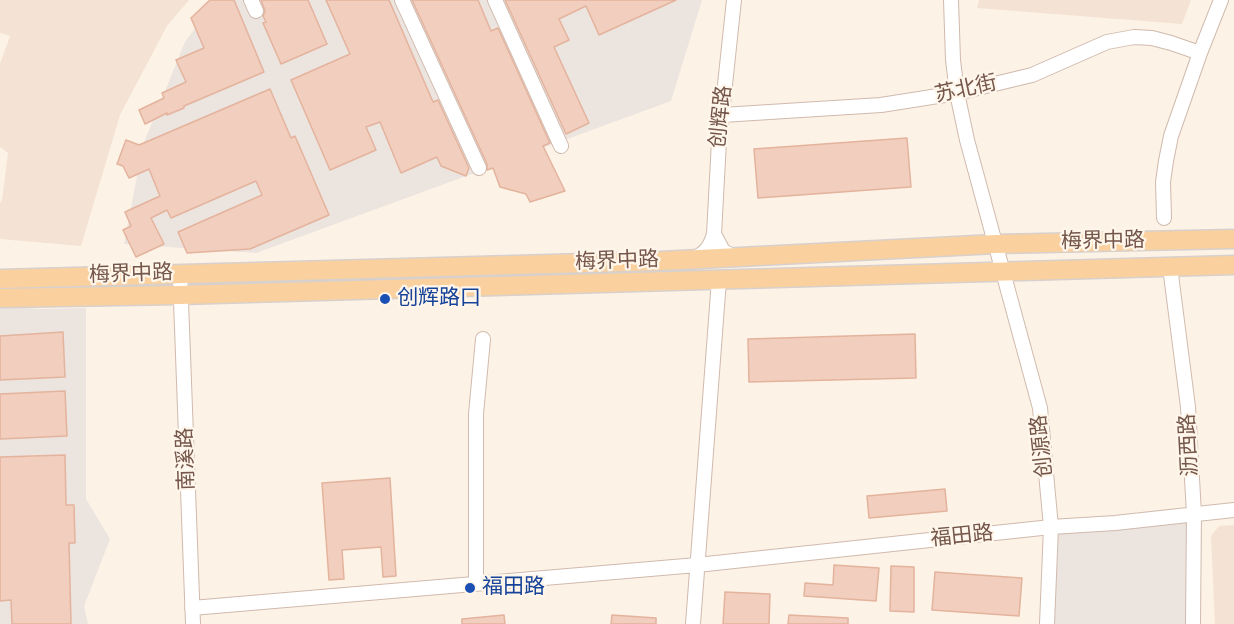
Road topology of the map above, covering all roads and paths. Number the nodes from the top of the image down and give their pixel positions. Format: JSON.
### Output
{"nodes":[{"id":1,"x":402,"y":0,"type":"edge"},
{"id":2,"x":495,"y":0,"type":"edge"},
{"id":3,"x":734,"y":0,"type":"edge"},
{"id":4,"x":951,"y":0,"type":"edge"},
{"id":5,"x":1221,"y":0,"type":"edge"},
{"id":6,"x":1200,"y":53,"type":"junction"},
{"id":7,"x":957,"y":93,"type":"junction"},
{"id":8,"x":722,"y":115,"type":"junction"},
{"id":9,"x":561,"y":146,"type":"dead end"},
{"id":10,"x":479,"y":168,"type":"dead end"},
{"id":11,"x":1164,"y":218,"type":"dead end"},
{"id":12,"x":714,"y":234,"type":"junction"},
{"id":13,"x":1234,"y":239,"type":"edge"},
{"id":14,"x":996,"y":244,"type":"junction"},
{"id":15,"x":734,"y":257,"type":"junction"},
{"id":16,"x":691,"y":260,"type":"junction"},
{"id":17,"x":1234,"y":265,"type":"edge"},
{"id":18,"x":1170,"y":267,"type":"junction"},
{"id":19,"x":1004,"y":273,"type":"junction"},
{"id":20,"x":180,"y":274,"type":"junction"},
{"id":21,"x":0,"y":279,"type":"edge"},
{"id":22,"x":719,"y":280,"type":"junction"},
{"id":23,"x":180,"y":295,"type":"junction"},
{"id":24,"x":0,"y":298,"type":"edge"},
{"id":25,"x":483,"y":339,"type":"dead end"},
{"id":26,"x":1234,"y":510,"type":"edge"},
{"id":27,"x":1194,"y":514,"type":"junction"},
{"id":28,"x":1051,"y":527,"type":"junction"},
{"id":29,"x":698,"y":565,"type":"junction"},
{"id":30,"x":476,"y":584,"type":"junction"},
{"id":31,"x":192,"y":608,"type":"junction"},
{"id":32,"x":193,"y":624,"type":"edge"},
{"id":33,"x":693,"y":624,"type":"edge"},
{"id":34,"x":1047,"y":624,"type":"edge"},
{"id":35,"x":1193,"y":624,"type":"edge"}],
"edges":[{"from":1,"to":10,"type":"street"},
{"from":2,"to":9,"type":"street"},
{"from":3,"to":8,"type":"street","name":"创辉路"},
{"from":4,"to":7,"type":"street"},
{"from":5,"to":6,"type":"street"},
{"from":6,"to":7,"type":"street","name":"苏北街"},
{"from":6,"to":11,"type":"street"},
{"from":7,"to":8,"type":"street","name":"苏北街"},
{"from":7,"to":14,"type":"street"},
{"from":8,"to":12,"type":"street","name":"创辉路"},
{"from":12,"to":15,"type":"street"},
{"from":12,"to":16,"type":"street"},
{"from":13,"to":14,"type":"main road","name":"梅界中路"},
{"from":14,"to":15,"type":"main road","name":"梅界中路"},
{"from":14,"to":19,"type":"street","name":"创源路"},
{"from":15,"to":16,"type":"main road","name":"梅界中路"},
{"from":16,"to":20,"type":"main road","name":"梅界中路"},
{"from":17,"to":18,"type":"main road","name":"梅界中路"},
{"from":18,"to":19,"type":"main road","name":"梅界中路"},
{"from":18,"to":27,"type":"street","name":"沥西路"},
{"from":19,"to":22,"type":"main road","name":"梅界中路"},
{"from":19,"to":28,"type":"street","name":"创源路"},
{"from":20,"to":21,"type":"main road","name":"梅界中路"},
{"from":20,"to":23,"type":"street","name":"南溪路"},
{"from":22,"to":23,"type":"main road","name":"梅界中路"},
{"from":22,"to":29,"type":"street"},
{"from":23,"to":24,"type":"main road","name":"梅界中路"},
{"from":23,"to":31,"type":"street","name":"南溪路"},
{"from":25,"to":30,"type":"street"},
{"from":26,"to":27,"type":"street","name":"福田路"},
{"from":27,"to":28,"type":"street","name":"福田路"},
{"from":27,"to":35,"type":"street","name":"沥西路"},
{"from":28,"to":29,"type":"street","name":"福田路"},
{"from":28,"to":34,"type":"street","name":"创源路"},
{"from":29,"to":30,"type":"street","name":"福田路"},
{"from":29,"to":33,"type":"street"},
{"from":30,"to":31,"type":"street","name":"福田路"},
{"from":31,"to":32,"type":"street","name":"南溪路"}]}
